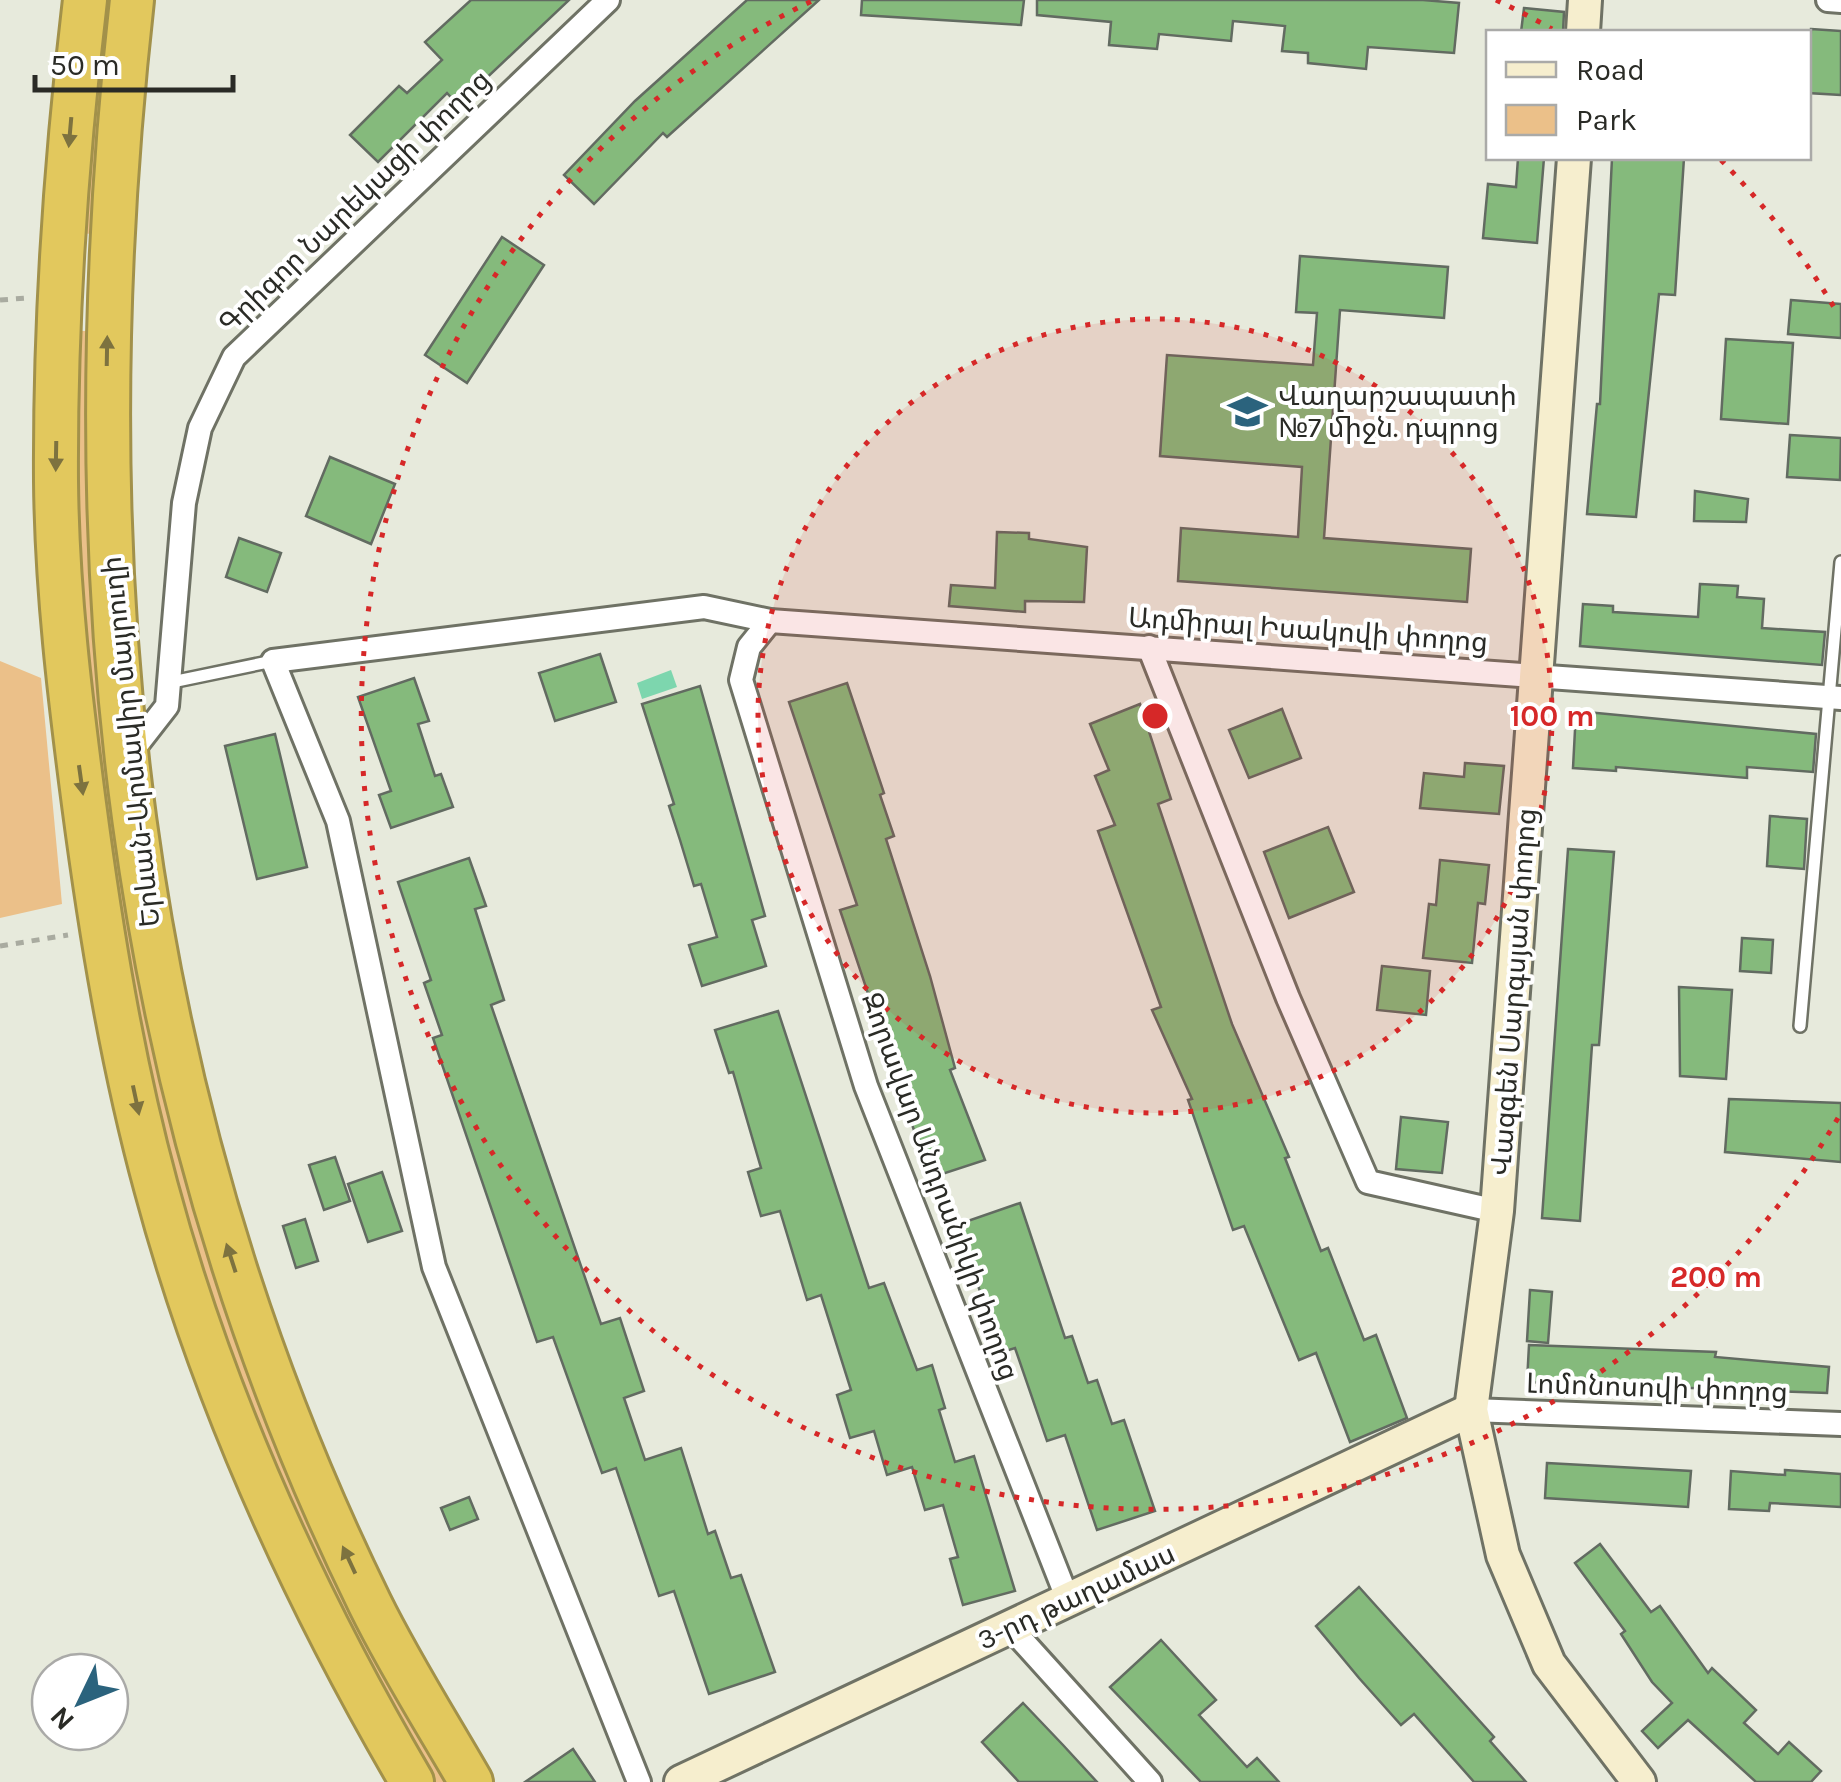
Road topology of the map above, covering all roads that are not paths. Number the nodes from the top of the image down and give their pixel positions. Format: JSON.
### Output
{"nodes":[{"id":1,"x":85,"y":0,"type":"edge"},
{"id":2,"x":132,"y":0,"type":"edge"},
{"id":3,"x":608,"y":0,"type":"edge"},
{"id":4,"x":1586,"y":0,"type":"edge"},
{"id":5,"x":1828,"y":0,"type":"edge"},
{"id":6,"x":1841,"y":1,"type":"edge"},
{"id":7,"x":1583,"y":30,"type":"edge"},
{"id":8,"x":1574,"y":160,"type":"edge"},
{"id":9,"x":108,"y":292,"type":"junction"},
{"id":10,"x":58,"y":295,"type":"junction"},
{"id":11,"x":1841,"y":562,"type":"edge"},
{"id":12,"x":770,"y":622,"type":"junction"},
{"id":13,"x":1149,"y":647,"type":"junction"},
{"id":14,"x":273,"y":662,"type":"junction"},
{"id":15,"x":1538,"y":676,"type":"junction"},
{"id":16,"x":172,"y":682,"type":"junction"},
{"id":17,"x":1835,"y":697,"type":"edge"},
{"id":18,"x":126,"y":759,"type":"junction"},
{"id":19,"x":1800,"y":1026,"type":"dead end"},
{"id":20,"x":1497,"y":1211,"type":"junction"},
{"id":21,"x":1471,"y":1410,"type":"junction"},
{"id":22,"x":1841,"y":1424,"type":"edge"},
{"id":23,"x":1068,"y":1600,"type":"junction"},
{"id":24,"x":1010,"y":1628,"type":"junction"},
{"id":25,"x":392,"y":1648,"type":"junction"},
{"id":26,"x":376,"y":1722,"type":"junction"},
{"id":27,"x":394,"y":1782,"type":"edge"},
{"id":28,"x":412,"y":1782,"type":"edge"},
{"id":29,"x":471,"y":1782,"type":"edge"},
{"id":30,"x":491,"y":1782,"type":"edge"},
{"id":31,"x":639,"y":1782,"type":"edge"},
{"id":32,"x":681,"y":1782,"type":"edge"},
{"id":33,"x":1150,"y":1782,"type":"edge"},
{"id":34,"x":1639,"y":1782,"type":"edge"}],
"edges":[{"from":1,"to":10,"type":"highway","name":"Երևան-Արմավիր մայրուղի","one_way":true},
{"from":2,"to":9,"type":"highway","name":"Երևան-Արմավիր մայրուղի"},
{"from":3,"to":16,"type":"street","name":"Գրիգոր Նարեկացի փողոց"},
{"from":4,"to":7,"type":"street"},
{"from":5,"to":6,"type":"street"},
{"from":8,"to":15,"type":"street","name":"Վազգեն Սարգսյան փողոց"},
{"from":9,"to":10,"type":"highway"},
{"from":18,"to":9,"type":"highway","name":"Երևան-Արմավիր մայրուղի","one_way":true},
{"from":10,"to":26,"type":"highway","name":"Երևան-Արմավիր մայրուղի","one_way":true},
{"from":11,"to":17,"type":"lane"},
{"from":12,"to":13,"type":"street","name":"Ադմիրալ Իսակովի փողոց"},
{"from":12,"to":14,"type":"street","name":"Ադմիրալ Իսակովի փողոց"},
{"from":12,"to":23,"type":"street","name":"Զորավար Անդրանիկի փողոց"},
{"from":13,"to":15,"type":"street","name":"Ադմիրալ Իսակովի փողոց"},
{"from":13,"to":20,"type":"street"},
{"from":14,"to":16,"type":"lane"},
{"from":14,"to":31,"type":"street"},
{"from":15,"to":17,"type":"street","name":"Ադմիրալ Իսակովի փողոց"},
{"from":15,"to":20,"type":"street","name":"Վազգեն Սարգսյան փողոց"},
{"from":16,"to":18,"type":"street","name":"Գրիգոր Նարեկացի փողոց"},
{"from":17,"to":19,"type":"lane"},
{"from":25,"to":18,"type":"highway","name":"Երևան-Արմավիր մայրուղի","one_way":true},
{"from":20,"to":21,"type":"street","name":"Վազգեն Սարգսյան փողոց"},
{"from":21,"to":22,"type":"street","name":"Լոմոնոսովի փողոց"},
{"from":21,"to":23,"type":"street","name":"3-րդ թաղամաս"},
{"from":21,"to":34,"type":"street","name":"Վազգեն Սարգսյան փողոց"},
{"from":23,"to":24,"type":"street","name":"3-րդ թաղամաս"},
{"from":24,"to":32,"type":"street","name":"3-րդ թաղամաս"},
{"from":24,"to":33,"type":"street"},
{"from":25,"to":29,"type":"highway","name":"Երևան-Արմավիր մայրուղի"},
{"from":25,"to":30,"type":"highway"},
{"from":26,"to":27,"type":"highway"},
{"from":26,"to":28,"type":"highway","name":"Երևան-Արմավիր մայրուղի"}]}
